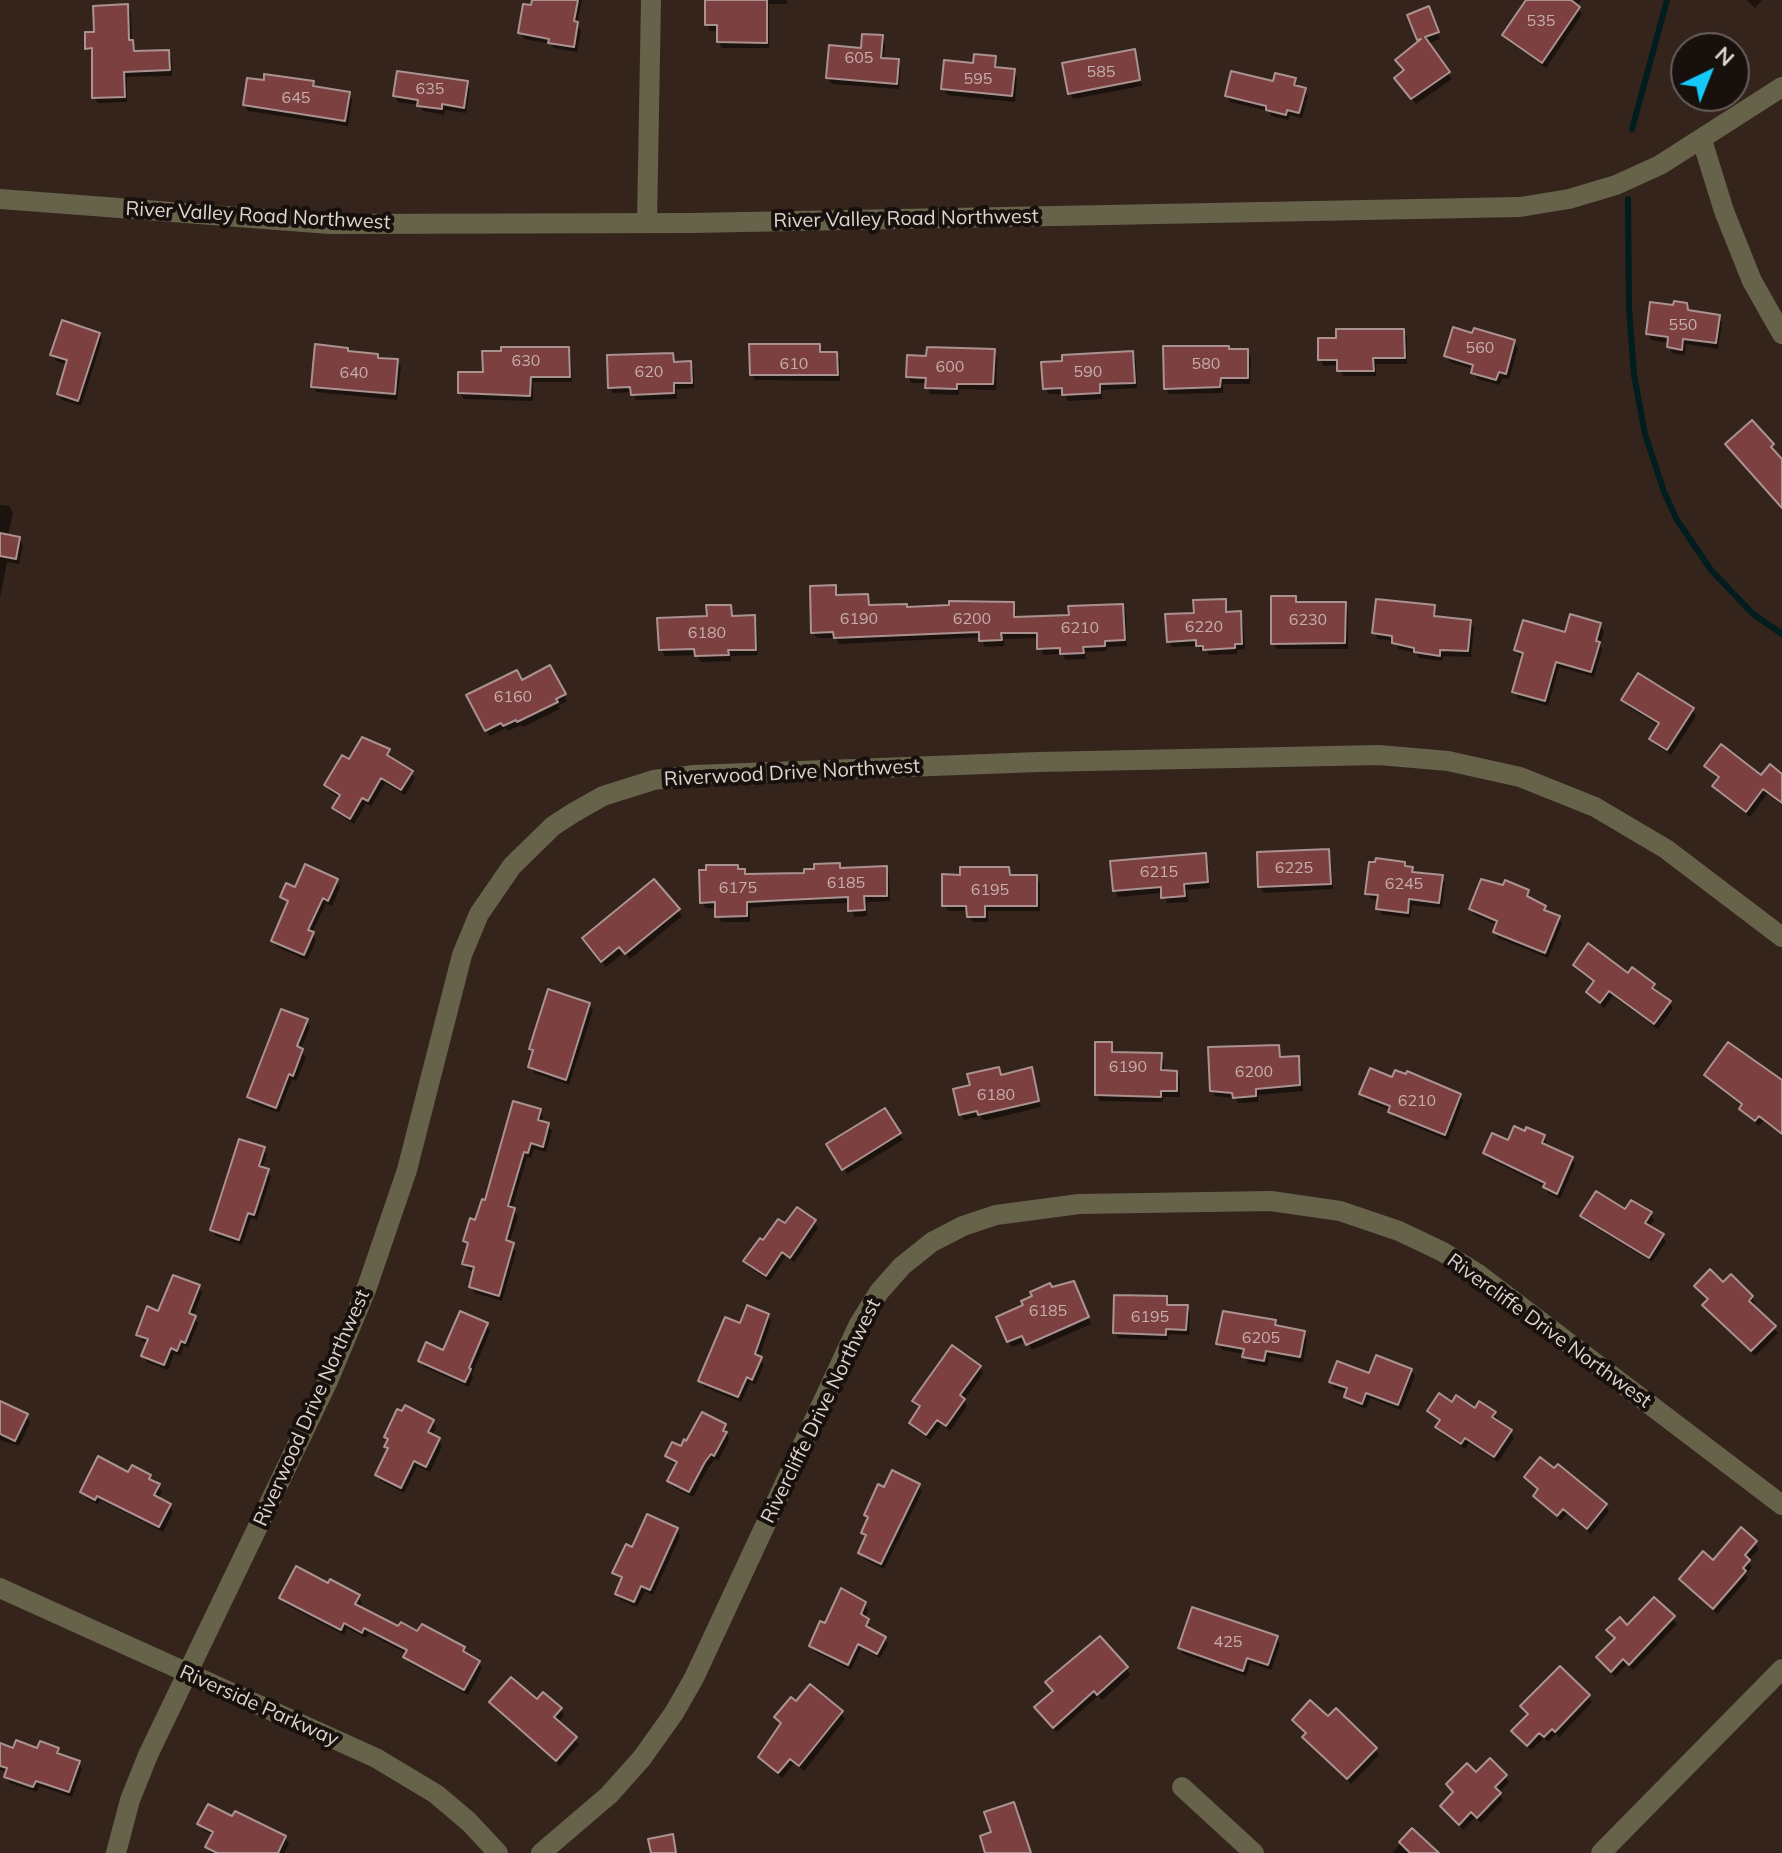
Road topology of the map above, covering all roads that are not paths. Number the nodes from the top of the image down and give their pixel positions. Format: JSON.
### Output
{"nodes":[{"id":1,"x":651,"y":0,"type":"edge"},
{"id":2,"x":1782,"y":87,"type":"edge"},
{"id":3,"x":1702,"y":140,"type":"junction"},
{"id":4,"x":0,"y":199,"type":"edge"},
{"id":5,"x":647,"y":223,"type":"junction"},
{"id":6,"x":1782,"y":334,"type":"edge"},
{"id":7,"x":1782,"y":937,"type":"edge"},
{"id":8,"x":1782,"y":1505,"type":"edge"},
{"id":9,"x":0,"y":1588,"type":"edge"},
{"id":10,"x":1782,"y":1669,"type":"edge"},
{"id":11,"x":187,"y":1674,"type":"junction"},
{"id":12,"x":1182,"y":1787,"type":"dead end"},
{"id":13,"x":116,"y":1853,"type":"edge"},
{"id":14,"x":498,"y":1853,"type":"edge"},
{"id":15,"x":541,"y":1853,"type":"edge"},
{"id":16,"x":1254,"y":1853,"type":"edge"},
{"id":17,"x":1601,"y":1853,"type":"edge"}],
"edges":[{"from":1,"to":5,"type":"street"},
{"from":2,"to":3,"type":"street","name":"River Valley Road Northwest"},
{"from":3,"to":5,"type":"street","name":"River Valley Road Northwest"},
{"from":3,"to":6,"type":"street"},
{"from":4,"to":5,"type":"street","name":"River Valley Road Northwest"},
{"from":7,"to":11,"type":"street","name":"Riverwood Drive Northwest"},
{"from":8,"to":15,"type":"street","name":"Rivercliffe Drive Northwest"},
{"from":9,"to":11,"type":"street","name":"Riverside Parkway"},
{"from":10,"to":17,"type":"street"},
{"from":11,"to":13,"type":"street","name":"Riverwood Drive Northwest"},
{"from":11,"to":14,"type":"street","name":"Riverside Parkway"},
{"from":12,"to":16,"type":"street"}]}
